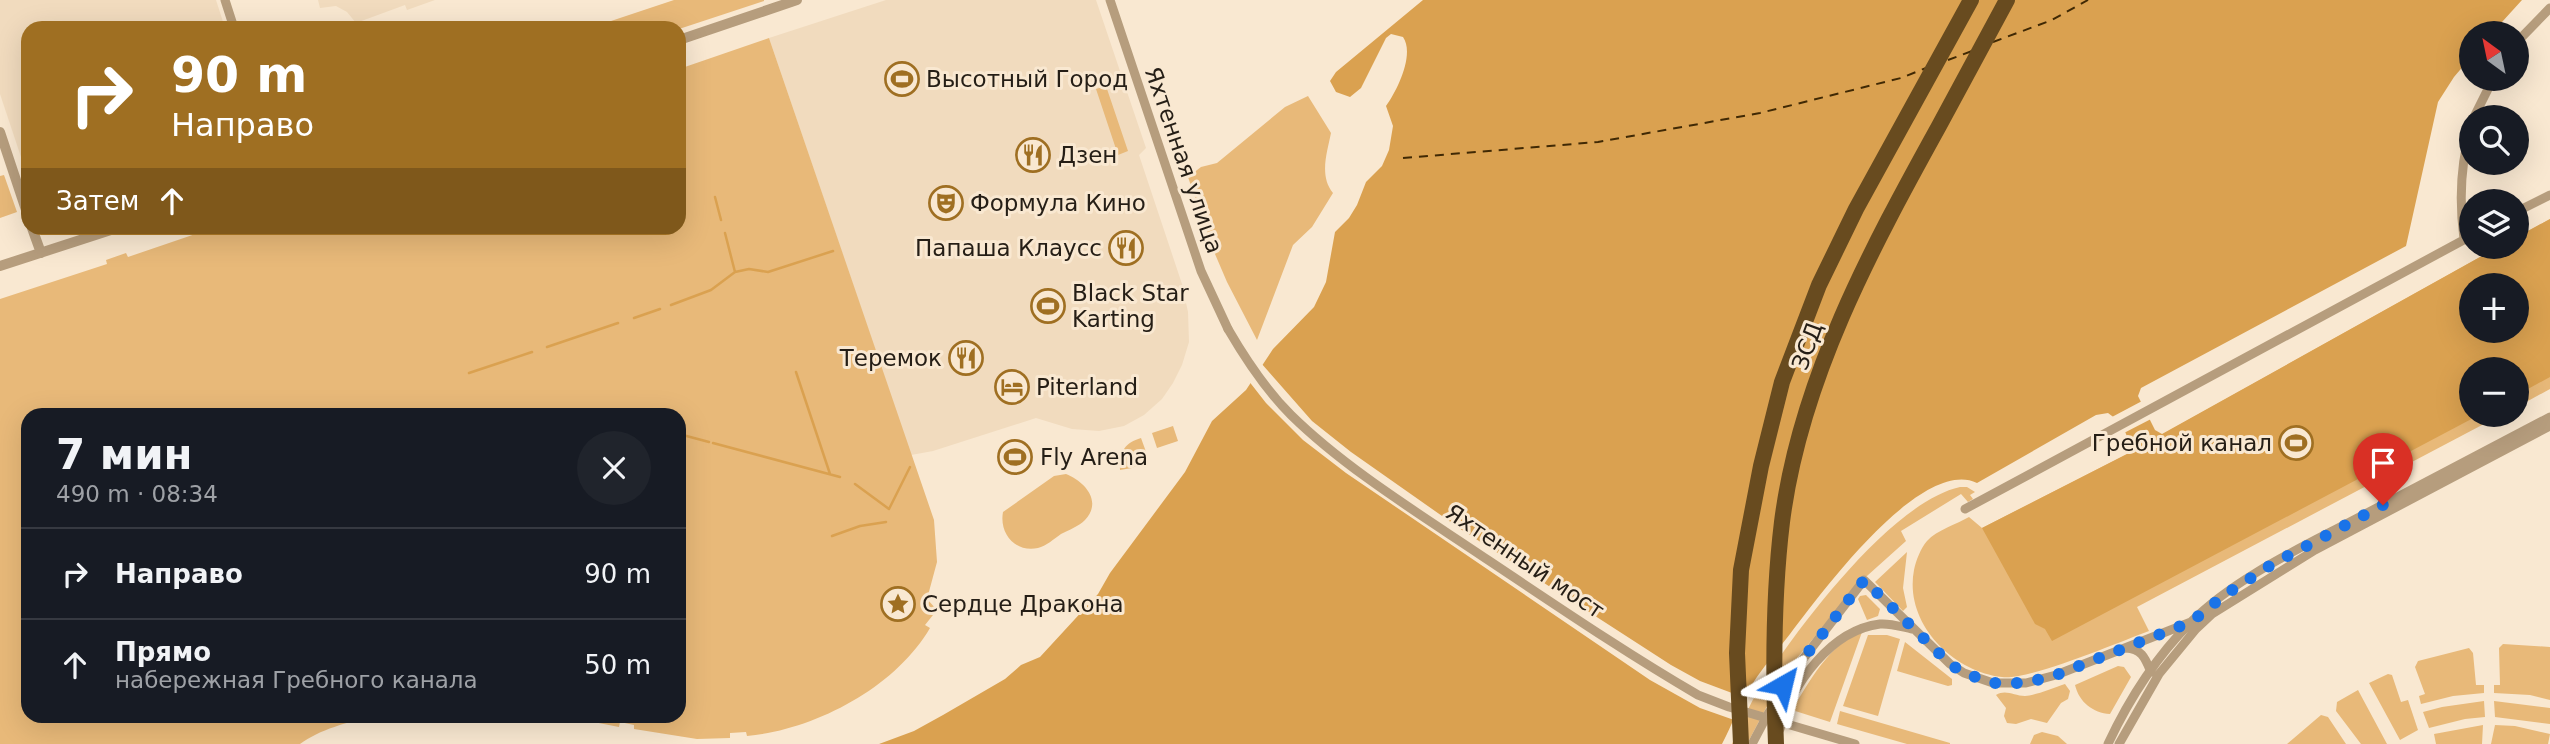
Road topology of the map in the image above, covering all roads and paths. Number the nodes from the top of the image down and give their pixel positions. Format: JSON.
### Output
{"nodes":[{"id":1,"x":225,"y":0,"type":"edge"},
{"id":2,"x":797,"y":0,"type":"edge"},
{"id":3,"x":1110,"y":0,"type":"edge"},
{"id":4,"x":1971,"y":0,"type":"edge"},
{"id":5,"x":2007,"y":0,"type":"edge"},
{"id":6,"x":2550,"y":8,"type":"edge"},
{"id":7,"x":232,"y":21,"type":"edge"},
{"id":8,"x":2529,"y":30,"type":"edge"},
{"id":9,"x":686,"y":38,"type":"edge"},
{"id":10,"x":0,"y":132,"type":"edge"},
{"id":11,"x":21,"y":195,"type":"edge"},
{"id":12,"x":2550,"y":195,"type":"edge"},
{"id":13,"x":2529,"y":206,"type":"edge"},
{"id":14,"x":35,"y":235,"type":"edge"},
{"id":15,"x":96,"y":235,"type":"edge"},
{"id":16,"x":2459,"y":243,"type":"edge"},
{"id":17,"x":41,"y":253,"type":"junction"},
{"id":18,"x":0,"y":267,"type":"edge"},
{"id":19,"x":1228,"y":330,"type":"joint"},
{"id":20,"x":2550,"y":417,"type":"edge"},
{"id":21,"x":2550,"y":426,"type":"edge"},
{"id":22,"x":1965,"y":509,"type":"dead end"},
{"id":23,"x":2195,"y":624,"type":"junction"},
{"id":24,"x":1913,"y":629,"type":"junction"},
{"id":25,"x":2124,"y":648,"type":"junction"},
{"id":26,"x":2153,"y":674,"type":"junction"},
{"id":27,"x":1741,"y":744,"type":"edge"},
{"id":28,"x":1752,"y":744,"type":"edge"},
{"id":29,"x":1776,"y":744,"type":"edge"},
{"id":30,"x":1781,"y":744,"type":"edge"},
{"id":31,"x":1855,"y":744,"type":"edge"},
{"id":32,"x":2108,"y":744,"type":"edge"},
{"id":33,"x":2119,"y":744,"type":"edge"}],
"edges":[{"from":1,"to":7,"type":"street"},
{"from":2,"to":9,"type":"street"},
{"from":3,"to":19,"type":"street","name":"Яхтенная улица"},
{"from":4,"to":27,"type":"highway","name":"ЗСД","bridge":true},
{"from":5,"to":29,"type":"highway","name":"ЗСД","bridge":true},
{"from":6,"to":8,"type":"street"},
{"from":10,"to":11,"type":"street"},
{"from":12,"to":13,"type":"street"},
{"from":14,"to":17,"type":"street"},
{"from":15,"to":17,"type":"street"},
{"from":16,"to":22,"type":"street"},
{"from":17,"to":18,"type":"street"},
{"from":19,"to":31,"type":"street","name":"Яхтенный мост","bridge":true},
{"from":20,"to":23,"type":"street"},
{"from":21,"to":23,"type":"street"},
{"from":23,"to":25,"type":"street"},
{"from":23,"to":26,"type":"street"},
{"from":24,"to":25,"type":"street"},
{"from":24,"to":28,"type":"street"},
{"from":24,"to":30,"type":"street"},
{"from":25,"to":26,"type":"street"},
{"from":26,"to":32,"type":"street"},
{"from":26,"to":33,"type":"street"}]}
